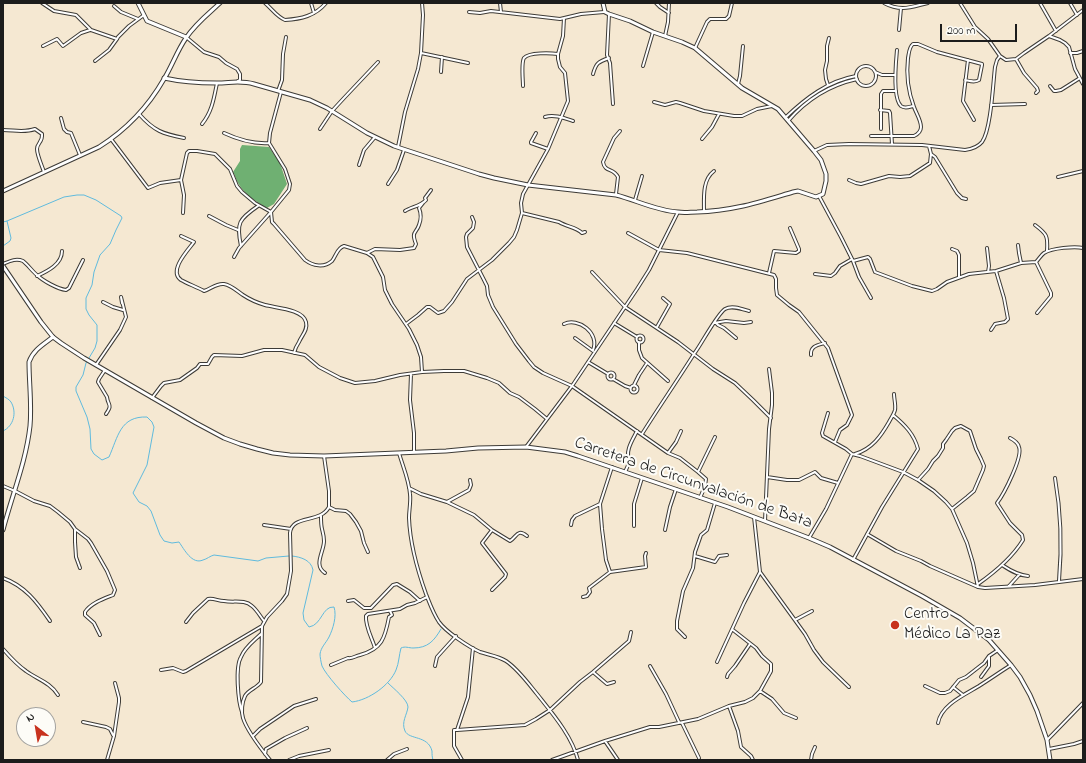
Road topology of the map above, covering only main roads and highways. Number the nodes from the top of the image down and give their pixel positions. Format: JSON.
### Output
{"nodes":[{"id":1,"x":138,"y":3,"type":"edge"},
{"id":2,"x":220,"y":3,"type":"edge"},
{"id":3,"x":603,"y":3,"type":"edge"},
{"id":4,"x":186,"y":37,"type":"junction"},
{"id":5,"x":164,"y":78,"type":"junction"},
{"id":6,"x":3,"y":191,"type":"edge"},
{"id":7,"x":3,"y":265,"type":"edge"},
{"id":8,"x":53,"y":337,"type":"junction"},
{"id":9,"x":3,"y":530,"type":"edge"},
{"id":10,"x":1050,"y":760,"type":"edge"}],
"edges":[{"from":1,"to":4,"type":"main road"},
{"from":2,"to":4,"type":"main road"},
{"from":3,"to":5,"type":"main road"},
{"from":4,"to":5,"type":"main road"},
{"from":5,"to":6,"type":"main road"},
{"from":7,"to":8,"type":"main road","name":"Carretera de Circunvalación de Bata"},
{"from":8,"to":9,"type":"main road"},
{"from":8,"to":10,"type":"main road","name":"Carretera de Circunvalación de Bata"}]}
